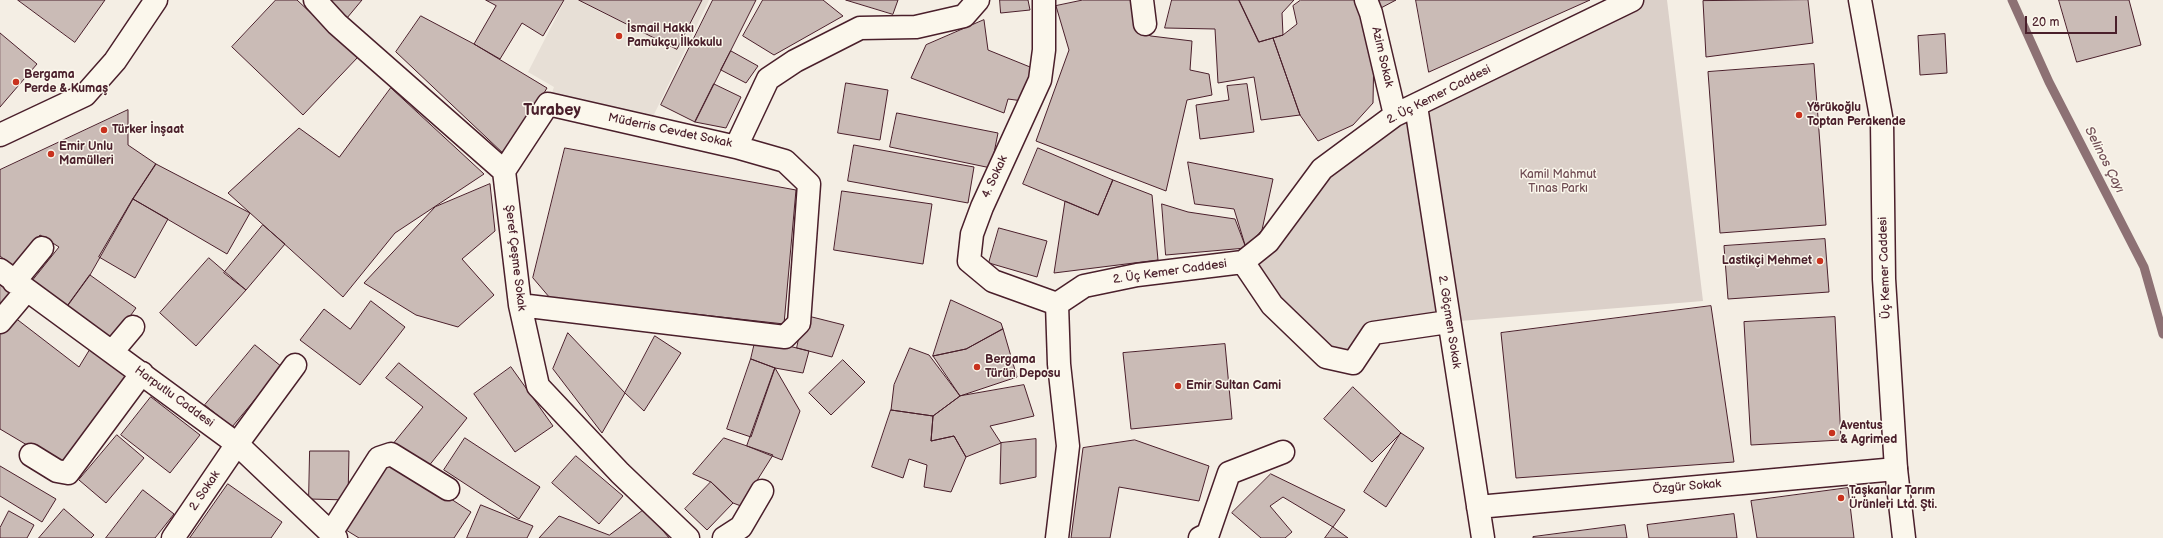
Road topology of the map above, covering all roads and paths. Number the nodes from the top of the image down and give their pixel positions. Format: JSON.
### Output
{"nodes":[{"id":1,"x":156,"y":0,"type":"edge"},
{"id":2,"x":315,"y":0,"type":"edge"},
{"id":3,"x":978,"y":0,"type":"edge"},
{"id":4,"x":1044,"y":0,"type":"edge"},
{"id":5,"x":1142,"y":0,"type":"edge"},
{"id":6,"x":1366,"y":0,"type":"edge"},
{"id":7,"x":1632,"y":0,"type":"edge"},
{"id":8,"x":1860,"y":0,"type":"edge"},
{"id":9,"x":1145,"y":24,"type":"dead end"},
{"id":10,"x":1416,"y":106,"type":"junction"},
{"id":11,"x":1395,"y":115,"type":"junction"},
{"id":12,"x":0,"y":135,"type":"edge"},
{"id":13,"x":736,"y":147,"type":"junction"},
{"id":14,"x":504,"y":170,"type":"junction"},
{"id":15,"x":42,"y":248,"type":"dead end"},
{"id":16,"x":1243,"y":262,"type":"junction"},
{"id":17,"x":13,"y":281,"type":"edge"},
{"id":18,"x":1057,"y":304,"type":"junction"},
{"id":19,"x":520,"y":305,"type":"junction"},
{"id":20,"x":0,"y":322,"type":"edge"},
{"id":21,"x":1448,"y":322,"type":"junction"},
{"id":22,"x":133,"y":327,"type":"dead end"},
{"id":23,"x":112,"y":352,"type":"junction"},
{"id":24,"x":295,"y":364,"type":"dead end"},
{"id":25,"x":142,"y":373,"type":"junction"},
{"id":26,"x":237,"y":444,"type":"junction"},
{"id":27,"x":1283,"y":452,"type":"dead end"},
{"id":28,"x":32,"y":455,"type":"dead end"},
{"id":29,"x":1896,"y":469,"type":"junction"},
{"id":30,"x":448,"y":489,"type":"dead end"},
{"id":31,"x":762,"y":491,"type":"dead end"},
{"id":32,"x":1478,"y":506,"type":"junction"},
{"id":33,"x":333,"y":535,"type":"edge"},
{"id":34,"x":173,"y":538,"type":"edge"},
{"id":35,"x":688,"y":538,"type":"edge"},
{"id":36,"x":724,"y":538,"type":"edge"},
{"id":37,"x":1057,"y":538,"type":"edge"},
{"id":38,"x":1200,"y":538,"type":"edge"},
{"id":39,"x":1483,"y":538,"type":"edge"},
{"id":40,"x":1904,"y":538,"type":"edge"}],
"edges":[{"from":1,"to":12,"type":"street"},
{"from":2,"to":14,"type":"street"},
{"from":3,"to":13,"type":"street","name":"Müderris Cevdet Sokak"},
{"from":4,"to":18,"type":"street","name":"4. Sokak"},
{"from":5,"to":9,"type":"street"},
{"from":6,"to":11,"type":"street","name":"Azim Sokak"},
{"from":7,"to":10,"type":"street","name":"2. Üç Kemer Caddesi"},
{"from":8,"to":29,"type":"street","name":"Üç Kemer Caddesi"},
{"from":10,"to":11,"type":"street","name":"2. Üç Kemer Caddesi"},
{"from":10,"to":21,"type":"street","name":"2. Göçmen Sokak"},
{"from":11,"to":16,"type":"street","name":"2. Üç Kemer Caddesi"},
{"from":13,"to":14,"type":"street","name":"Müderris Cevdet Sokak"},
{"from":13,"to":19,"type":"street"},
{"from":14,"to":19,"type":"street","name":"Şeref Çeşme Sokak"},
{"from":15,"to":17,"type":"street"},
{"from":16,"to":18,"type":"street","name":"2. Üç Kemer Caddesi"},
{"from":16,"to":21,"type":"street"},
{"from":17,"to":20,"type":"street"},
{"from":17,"to":23,"type":"street","name":"Harputlu Caddesi"},
{"from":18,"to":37,"type":"street"},
{"from":19,"to":35,"type":"street","name":"Şeref Çeşme Sokak"},
{"from":21,"to":32,"type":"street","name":"2. Göçmen Sokak"},
{"from":22,"to":23,"type":"street"},
{"from":23,"to":25,"type":"street","name":"Harputlu Caddesi"},
{"from":24,"to":26,"type":"street","name":"2. Sokak"},
{"from":25,"to":26,"type":"street","name":"Harputlu Caddesi"},
{"from":25,"to":28,"type":"street"},
{"from":26,"to":33,"type":"street","name":"Harputlu Caddesi"},
{"from":26,"to":34,"type":"street","name":"2. Sokak"},
{"from":27,"to":38,"type":"street"},
{"from":29,"to":32,"type":"street","name":"Özgür Sokak"},
{"from":29,"to":40,"type":"street","name":"Üç Kemer Caddesi"},
{"from":30,"to":33,"type":"street"},
{"from":31,"to":36,"type":"street"},
{"from":32,"to":39,"type":"street","name":"2. Göçmen Sokak"}]}
